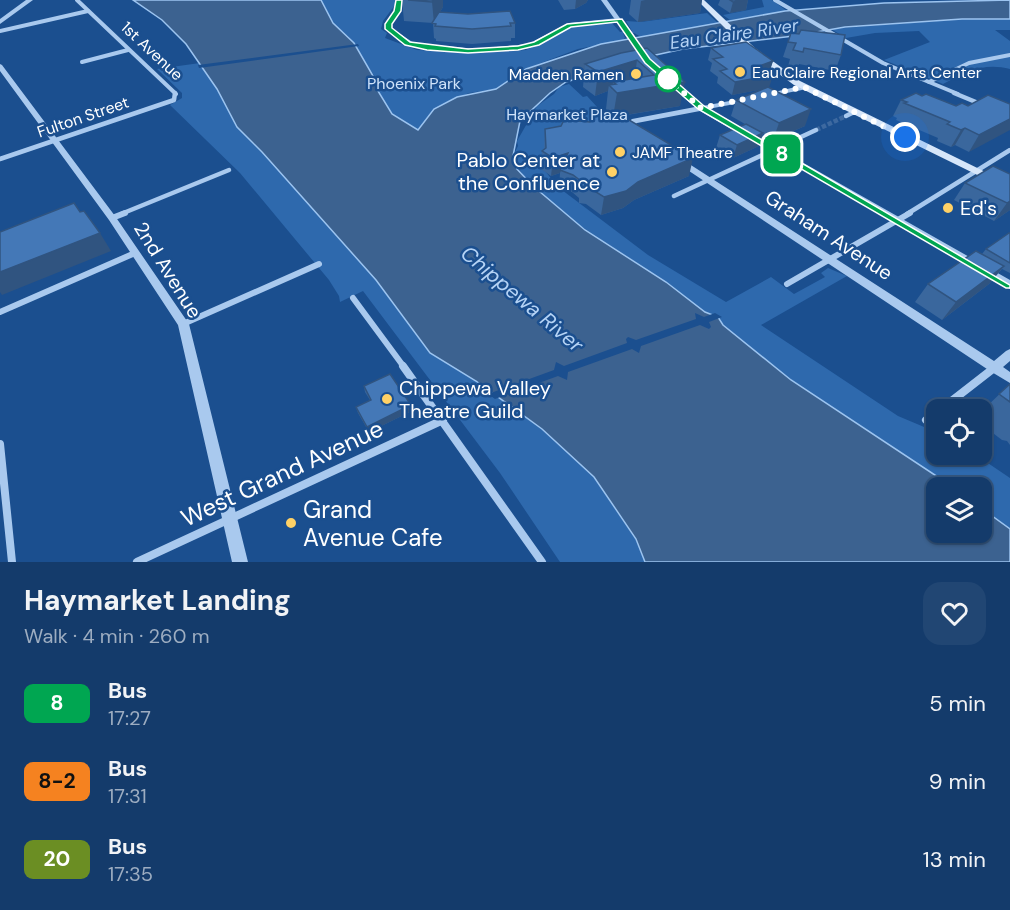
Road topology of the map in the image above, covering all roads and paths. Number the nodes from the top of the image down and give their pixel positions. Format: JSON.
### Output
{"nodes":[{"id":1,"x":30,"y":0,"type":"edge"},
{"id":2,"x":77,"y":0,"type":"edge"},
{"id":3,"x":399,"y":0,"type":"edge"},
{"id":4,"x":604,"y":0,"type":"edge"},
{"id":5,"x":700,"y":0,"type":"edge"},
{"id":6,"x":775,"y":0,"type":"edge"},
{"id":7,"x":88,"y":11,"type":"junction"},
{"id":8,"x":619,"y":20,"type":"junction"},
{"id":9,"x":0,"y":22,"type":"edge"},
{"id":10,"x":0,"y":31,"type":"edge"},
{"id":11,"x":128,"y":50,"type":"junction"},
{"id":12,"x":1010,"y":55,"type":"edge"},
{"id":13,"x":648,"y":61,"type":"edge"},
{"id":14,"x":82,"y":62,"type":"dead end"},
{"id":15,"x":0,"y":66,"type":"edge"},
{"id":16,"x":667,"y":78,"type":"edge"},
{"id":17,"x":929,"y":82,"type":"junction"},
{"id":18,"x":804,"y":87,"type":"junction"},
{"id":19,"x":174,"y":100,"type":"joint"},
{"id":20,"x":701,"y":108,"type":"junction"},
{"id":21,"x":992,"y":109,"type":"edge"},
{"id":22,"x":816,"y":130,"type":"tunnel mouth"},
{"id":23,"x":642,"y":135,"type":"edge"},
{"id":24,"x":55,"y":141,"type":"junction"},
{"id":25,"x":775,"y":150,"type":"junction"},
{"id":26,"x":1010,"y":150,"type":"edge"},
{"id":27,"x":667,"y":152,"type":"edge"},
{"id":28,"x":0,"y":159,"type":"edge"},
{"id":29,"x":228,"y":170,"type":"dead end"},
{"id":30,"x":975,"y":171,"type":"junction"},
{"id":31,"x":709,"y":180,"type":"junction"},
{"id":32,"x":1010,"y":188,"type":"edge"},
{"id":33,"x":674,"y":196,"type":"dead end"},
{"id":34,"x":112,"y":218,"type":"junction"},
{"id":35,"x":898,"y":220,"type":"junction"},
{"id":36,"x":135,"y":253,"type":"junction"},
{"id":37,"x":829,"y":259,"type":"junction"},
{"id":38,"x":319,"y":264,"type":"dead end"},
{"id":39,"x":787,"y":284,"type":"dead end"},
{"id":40,"x":1010,"y":285,"type":"edge"},
{"id":41,"x":353,"y":298,"type":"dead end"},
{"id":42,"x":0,"y":312,"type":"edge"},
{"id":43,"x":183,"y":324,"type":"junction"},
{"id":44,"x":1010,"y":354,"type":"edge"},
{"id":45,"x":994,"y":368,"type":"junction"},
{"id":46,"x":1010,"y":378,"type":"edge"},
{"id":47,"x":954,"y":399,"type":"edge"},
{"id":48,"x":443,"y":420,"type":"junction"},
{"id":49,"x":0,"y":444,"type":"edge"},
{"id":50,"x":230,"y":519,"type":"junction"},
{"id":51,"x":12,"y":562,"type":"edge"},
{"id":52,"x":137,"y":562,"type":"edge"},
{"id":53,"x":240,"y":562,"type":"edge"},
{"id":54,"x":542,"y":562,"type":"edge"}],
"edges":[{"from":1,"to":9,"type":"street"},
{"from":2,"to":7,"type":"street","name":"1st Avenue"},
{"from":3,"to":8,"type":"street"},
{"from":4,"to":8,"type":"street"},
{"from":5,"to":18,"type":"main road"},
{"from":6,"to":17,"type":"street"},
{"from":7,"to":10,"type":"street"},
{"from":7,"to":11,"type":"street","name":"1st Avenue"},
{"from":8,"to":13,"type":"street"},
{"from":11,"to":14,"type":"street"},
{"from":11,"to":19,"type":"street","name":"1st Avenue"},
{"from":12,"to":17,"type":"street"},
{"from":15,"to":24,"type":"street","name":"2nd Avenue"},
{"from":16,"to":20,"type":"street"},
{"from":17,"to":21,"type":"street"},
{"from":18,"to":20,"type":"street"},
{"from":18,"to":30,"type":"main road"},
{"from":19,"to":24,"type":"street","name":"Fulton Street"},
{"from":20,"to":23,"type":"street"},
{"from":20,"to":25,"type":"street"},
{"from":22,"to":25,"type":"street"},
{"from":24,"to":28,"type":"street","name":"Fulton Street"},
{"from":24,"to":34,"type":"street","name":"2nd Avenue"},
{"from":25,"to":31,"type":"street"},
{"from":25,"to":35,"type":"street"},
{"from":26,"to":30,"type":"street"},
{"from":27,"to":31,"type":"street","name":"Graham Avenue"},
{"from":29,"to":34,"type":"street"},
{"from":30,"to":32,"type":"main road"},
{"from":30,"to":35,"type":"street"},
{"from":31,"to":33,"type":"street"},
{"from":31,"to":37,"type":"street","name":"Graham Avenue"},
{"from":34,"to":36,"type":"street","name":"2nd Avenue"},
{"from":35,"to":37,"type":"street"},
{"from":35,"to":40,"type":"street"},
{"from":36,"to":42,"type":"street"},
{"from":36,"to":43,"type":"street","name":"2nd Avenue"},
{"from":37,"to":39,"type":"street"},
{"from":37,"to":45,"type":"street","name":"Graham Avenue"},
{"from":38,"to":43,"type":"street"},
{"from":41,"to":48,"type":"street"},
{"from":43,"to":50,"type":"street","name":"2nd Avenue"},
{"from":44,"to":45,"type":"street"},
{"from":45,"to":46,"type":"street","name":"Graham Avenue"},
{"from":45,"to":47,"type":"street"},
{"from":48,"to":50,"type":"street","name":"West Grand Avenue"},
{"from":48,"to":54,"type":"street"},
{"from":49,"to":51,"type":"street"},
{"from":50,"to":52,"type":"street","name":"West Grand Avenue"},
{"from":50,"to":53,"type":"street","name":"2nd Avenue"}]}
